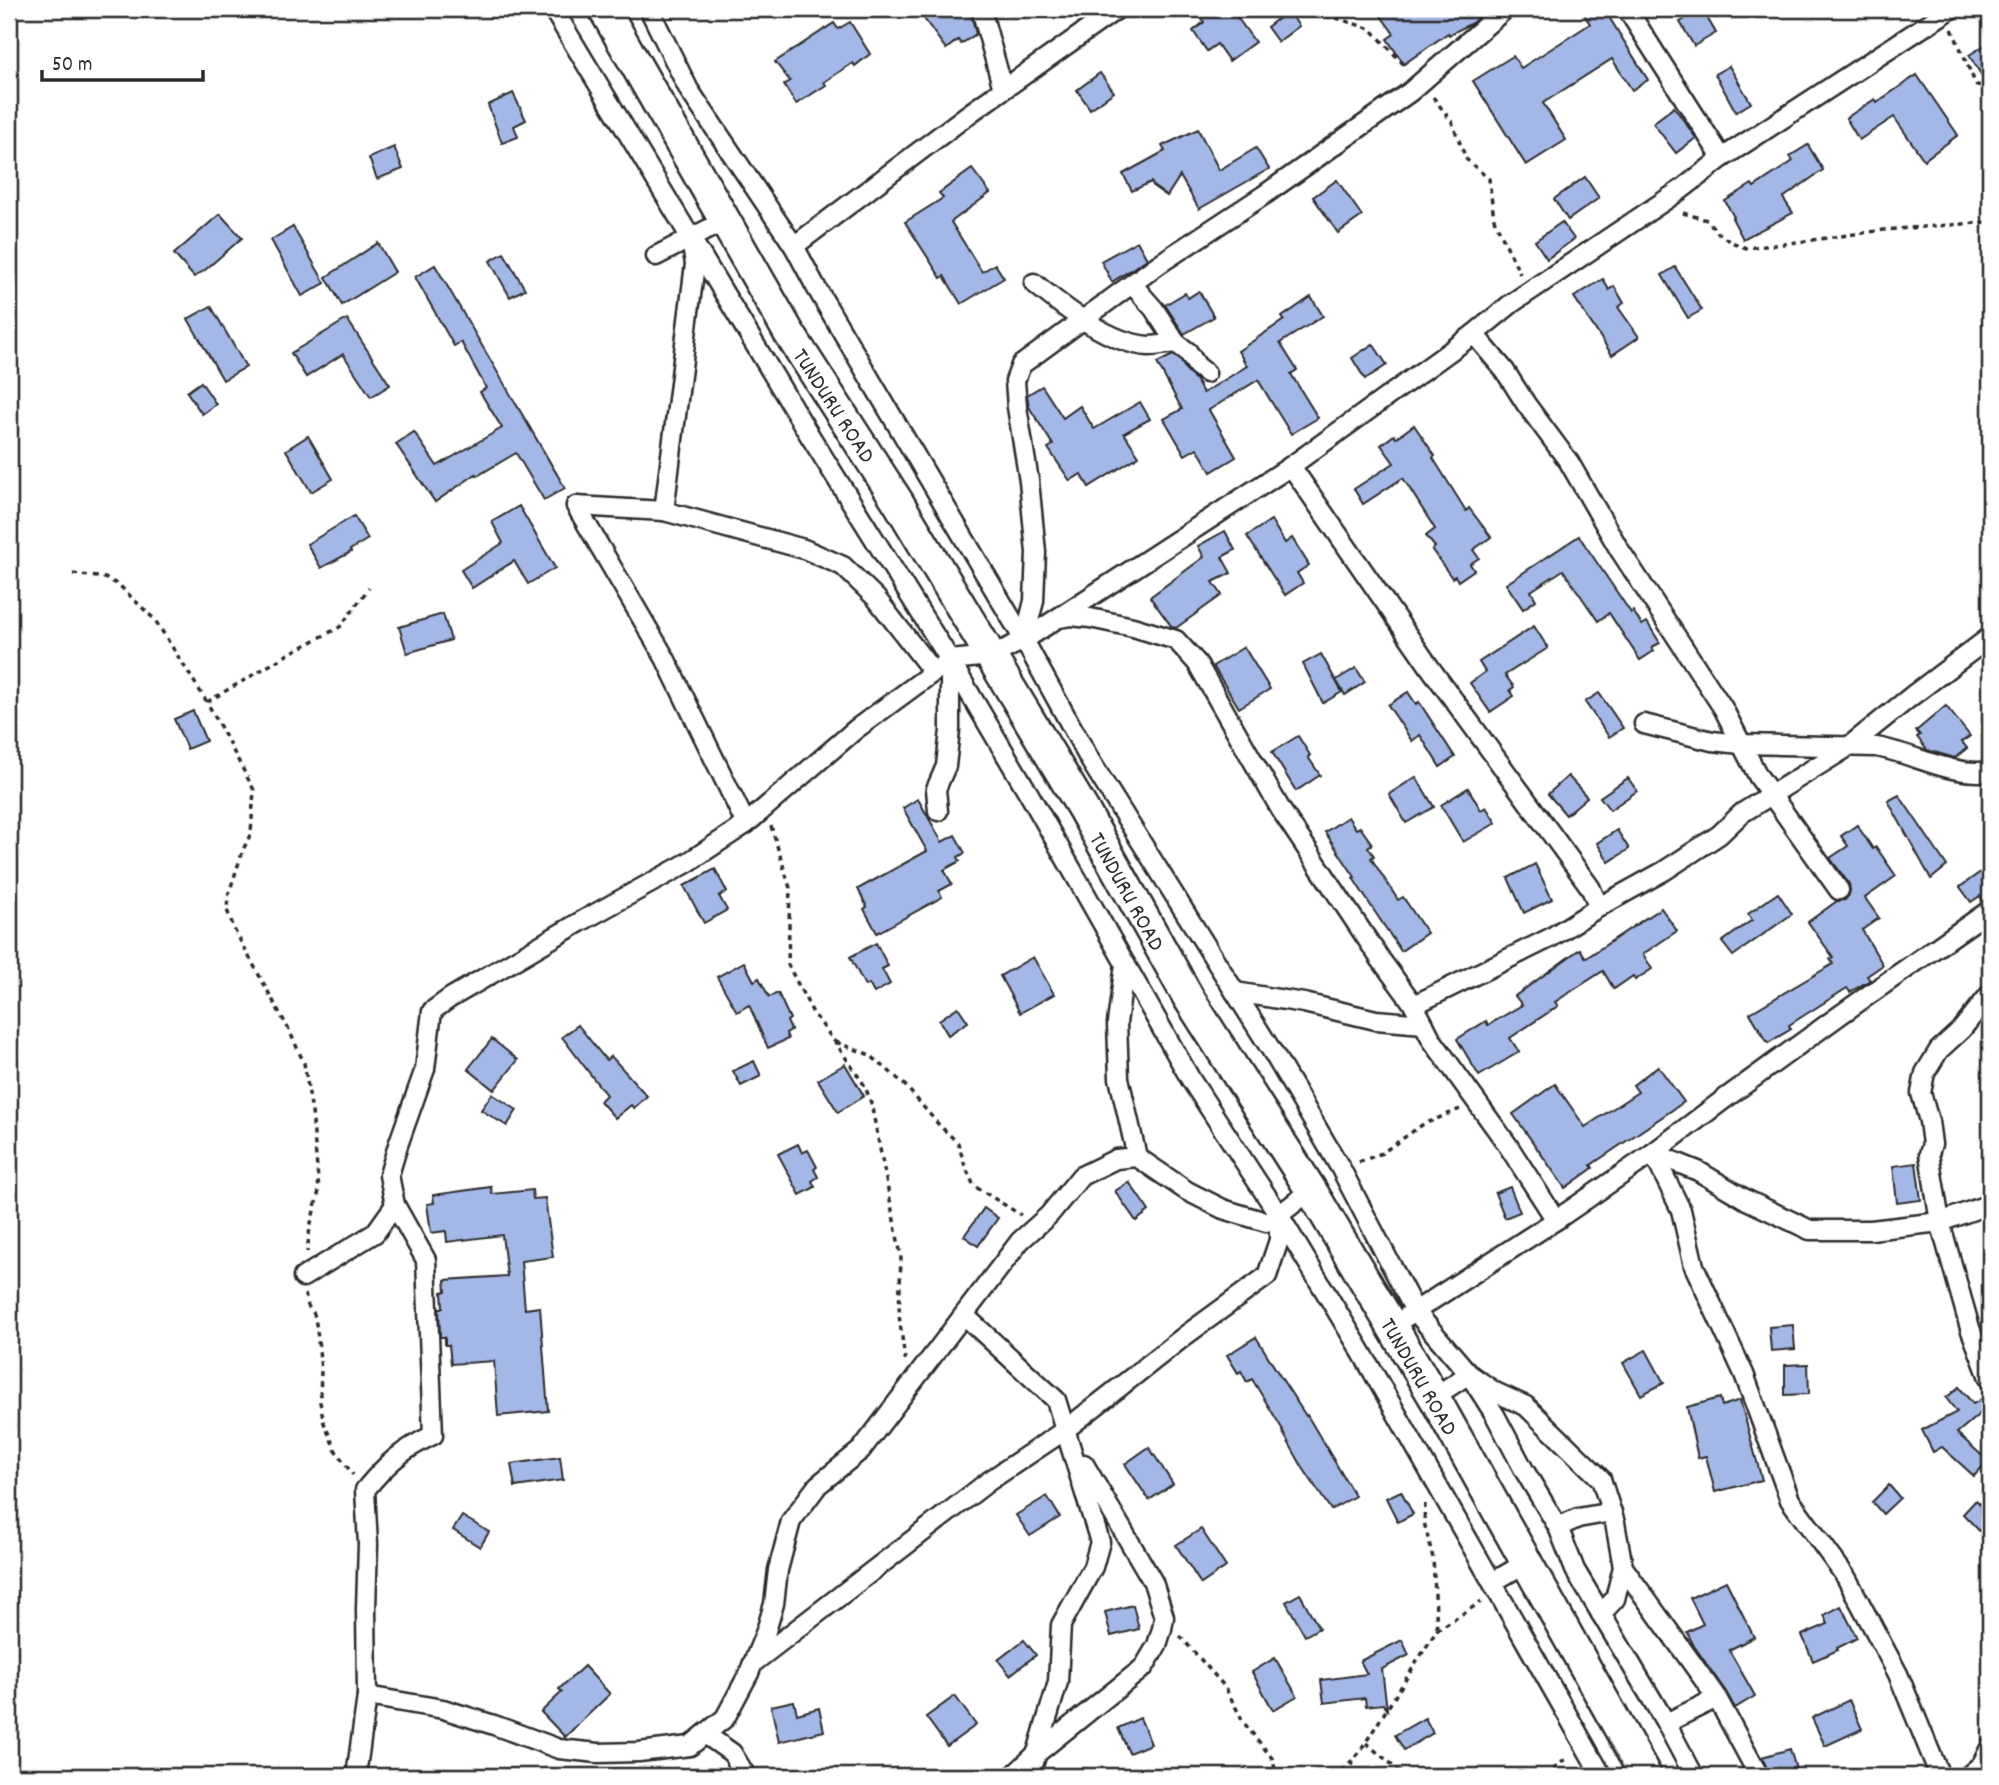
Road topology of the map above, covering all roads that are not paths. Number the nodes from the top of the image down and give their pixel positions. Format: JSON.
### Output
{"nodes":[{"id":1,"x":553,"y":9,"type":"edge"},
{"id":2,"x":604,"y":9,"type":"edge"},
{"id":3,"x":649,"y":9,"type":"edge"},
{"id":4,"x":981,"y":9,"type":"edge"},
{"id":5,"x":1117,"y":9,"type":"edge"},
{"id":6,"x":1505,"y":9,"type":"edge"},
{"id":7,"x":1627,"y":9,"type":"edge"},
{"id":8,"x":1946,"y":10,"type":"edge"},
{"id":9,"x":1003,"y":89,"type":"junction"},
{"id":10,"x":1722,"y":158,"type":"junction"},
{"id":11,"x":724,"y":221,"type":"junction"},
{"id":12,"x":690,"y":239,"type":"junction"},
{"id":13,"x":794,"y":246,"type":"junction"},
{"id":14,"x":656,"y":256,"type":"dead end"},
{"id":15,"x":1034,"y":283,"type":"dead end"},
{"id":16,"x":1132,"y":284,"type":"junction"},
{"id":17,"x":1082,"y":320,"type":"junction"},
{"id":18,"x":1474,"y":334,"type":"junction"},
{"id":19,"x":1176,"y":343,"type":"junction"},
{"id":20,"x":1206,"y":373,"type":"dead end"},
{"id":21,"x":1291,"y":466,"type":"junction"},
{"id":22,"x":664,"y":511,"type":"junction"},
{"id":23,"x":1059,"y":618,"type":"junction"},
{"id":24,"x":1990,"y":637,"type":"edge"},
{"id":25,"x":1024,"y":640,"type":"junction"},
{"id":26,"x":991,"y":656,"type":"junction"},
{"id":27,"x":950,"y":660,"type":"junction"},
{"id":28,"x":933,"y":672,"type":"junction"},
{"id":29,"x":1644,"y":724,"type":"dead end"},
{"id":30,"x":1741,"y":744,"type":"junction"},
{"id":31,"x":1848,"y":747,"type":"junction"},
{"id":32,"x":1990,"y":771,"type":"edge"},
{"id":33,"x":1772,"y":795,"type":"junction"},
{"id":34,"x":938,"y":811,"type":"dead end"},
{"id":35,"x":746,"y":824,"type":"junction"},
{"id":36,"x":1839,"y":890,"type":"dead end"},
{"id":37,"x":1599,"y":907,"type":"junction"},
{"id":38,"x":1990,"y":910,"type":"edge"},
{"id":39,"x":1125,"y":964,"type":"junction"},
{"id":40,"x":1235,"y":992,"type":"junction"},
{"id":41,"x":1990,"y":994,"type":"edge"},
{"id":42,"x":1414,"y":1005,"type":"junction"},
{"id":43,"x":1424,"y":1024,"type":"junction"},
{"id":44,"x":1653,"y":1153,"type":"junction"},
{"id":45,"x":1137,"y":1157,"type":"junction"},
{"id":46,"x":1311,"y":1190,"type":"junction"},
{"id":47,"x":1990,"y":1204,"type":"edge"},
{"id":48,"x":395,"y":1205,"type":"junction"},
{"id":49,"x":1279,"y":1215,"type":"junction"},
{"id":50,"x":1556,"y":1220,"type":"junction"},
{"id":51,"x":1940,"y":1222,"type":"junction"},
{"id":52,"x":303,"y":1277,"type":"road end"},
{"id":53,"x":964,"y":1315,"type":"junction"},
{"id":54,"x":1403,"y":1319,"type":"junction"},
{"id":55,"x":1469,"y":1374,"type":"junction"},
{"id":56,"x":1990,"y":1380,"type":"edge"},
{"id":57,"x":1434,"y":1397,"type":"junction"},
{"id":58,"x":1065,"y":1430,"type":"junction"},
{"id":59,"x":1612,"y":1512,"type":"junction"},
{"id":60,"x":1558,"y":1527,"type":"junction"},
{"id":61,"x":1527,"y":1562,"type":"junction"},
{"id":62,"x":1623,"y":1567,"type":"junction"},
{"id":63,"x":1495,"y":1587,"type":"junction"},
{"id":64,"x":1601,"y":1614,"type":"junction"},
{"id":65,"x":752,"y":1664,"type":"junction"},
{"id":66,"x":367,"y":1696,"type":"junction"},
{"id":67,"x":1717,"y":1698,"type":"junction"},
{"id":68,"x":1666,"y":1723,"type":"junction"},
{"id":69,"x":705,"y":1734,"type":"junction"},
{"id":70,"x":1990,"y":1748,"type":"edge"},
{"id":71,"x":1036,"y":1754,"type":"junction"},
{"id":72,"x":356,"y":1776,"type":"edge"},
{"id":73,"x":746,"y":1776,"type":"edge"},
{"id":74,"x":1013,"y":1776,"type":"edge"},
{"id":75,"x":1030,"y":1776,"type":"edge"},
{"id":76,"x":1602,"y":1776,"type":"edge"},
{"id":77,"x":1646,"y":1776,"type":"edge"},
{"id":78,"x":1694,"y":1776,"type":"edge"},
{"id":79,"x":1759,"y":1776,"type":"edge"},
{"id":80,"x":1940,"y":1776,"type":"edge"},
{"id":81,"x":1968,"y":1776,"type":"edge"}],
"edges":[{"from":1,"to":12,"type":"street"},
{"from":2,"to":11,"type":"highway","name":"TUNDURU ROAD"},
{"from":3,"to":13,"type":"street"},
{"from":4,"to":9,"type":"street"},
{"from":5,"to":9,"type":"street"},
{"from":6,"to":16,"type":"street"},
{"from":7,"to":10,"type":"street"},
{"from":8,"to":10,"type":"street"},
{"from":9,"to":13,"type":"street"},
{"from":10,"to":18,"type":"street"},
{"from":11,"to":12,"type":"street"},
{"from":11,"to":26,"type":"highway","name":"TUNDURU ROAD"},
{"from":12,"to":14,"type":"street"},
{"from":12,"to":22,"type":"street"},
{"from":12,"to":27,"type":"street"},
{"from":13,"to":25,"type":"street"},
{"from":15,"to":17,"type":"street"},
{"from":16,"to":17,"type":"street"},
{"from":16,"to":19,"type":"street"},
{"from":17,"to":19,"type":"street"},
{"from":17,"to":25,"type":"street"},
{"from":18,"to":21,"type":"street"},
{"from":18,"to":30,"type":"street"},
{"from":19,"to":20,"type":"street"},
{"from":21,"to":23,"type":"street"},
{"from":21,"to":37,"type":"street"},
{"from":22,"to":28,"type":"street"},
{"from":22,"to":35,"type":"street"},
{"from":23,"to":25,"type":"street"},
{"from":23,"to":42,"type":"street"},
{"from":24,"to":31,"type":"street"},
{"from":25,"to":26,"type":"street"},
{"from":25,"to":40,"type":"street"},
{"from":26,"to":27,"type":"street"},
{"from":26,"to":46,"type":"highway","name":"TUNDURU ROAD"},
{"from":27,"to":28,"type":"street"},
{"from":27,"to":34,"type":"street"},
{"from":27,"to":39,"type":"street"},
{"from":28,"to":35,"type":"street"},
{"from":29,"to":30,"type":"street"},
{"from":30,"to":31,"type":"street"},
{"from":30,"to":33,"type":"street"},
{"from":31,"to":32,"type":"street"},
{"from":31,"to":33,"type":"street"},
{"from":33,"to":36,"type":"street"},
{"from":33,"to":37,"type":"street"},
{"from":35,"to":48,"type":"street"},
{"from":37,"to":42,"type":"street"},
{"from":38,"to":44,"type":"street"},
{"from":39,"to":45,"type":"street"},
{"from":39,"to":49,"type":"street"},
{"from":40,"to":43,"type":"street"},
{"from":40,"to":54,"type":"street"},
{"from":41,"to":51,"type":"street"},
{"from":42,"to":43,"type":"street"},
{"from":43,"to":50,"type":"street"},
{"from":44,"to":50,"type":"street"},
{"from":44,"to":51,"type":"street"},
{"from":44,"to":80,"type":"street"},
{"from":45,"to":49,"type":"street"},
{"from":45,"to":53,"type":"street"},
{"from":46,"to":49,"type":"street"},
{"from":46,"to":54,"type":"highway","name":"TUNDURU ROAD"},
{"from":47,"to":51,"type":"street"},
{"from":48,"to":52,"type":"street"},
{"from":48,"to":66,"type":"street"},
{"from":49,"to":58,"type":"street"},
{"from":49,"to":63,"type":"street"},
{"from":50,"to":54,"type":"street"},
{"from":51,"to":56,"type":"street"},
{"from":53,"to":58,"type":"street"},
{"from":53,"to":65,"type":"street"},
{"from":54,"to":55,"type":"street"},
{"from":54,"to":57,"type":"highway","name":"TUNDURU ROAD"},
{"from":55,"to":57,"type":"street"},
{"from":55,"to":59,"type":"street"},
{"from":55,"to":60,"type":"street"},
{"from":57,"to":61,"type":"highway","name":"TUNDURU ROAD"},
{"from":58,"to":65,"type":"street"},
{"from":58,"to":71,"type":"street"},
{"from":58,"to":71,"type":"street"},
{"from":59,"to":60,"type":"street"},
{"from":59,"to":62,"type":"street"},
{"from":60,"to":64,"type":"street"},
{"from":61,"to":63,"type":"street"},
{"from":61,"to":77,"type":"highway","name":"TUNDURU ROAD"},
{"from":62,"to":64,"type":"street"},
{"from":62,"to":67,"type":"street"},
{"from":63,"to":76,"type":"street"},
{"from":64,"to":68,"type":"street"},
{"from":65,"to":69,"type":"street"},
{"from":66,"to":69,"type":"street"},
{"from":66,"to":72,"type":"street"},
{"from":67,"to":68,"type":"street"},
{"from":67,"to":79,"type":"street"},
{"from":68,"to":78,"type":"street"},
{"from":69,"to":73,"type":"street"},
{"from":70,"to":81,"type":"street"},
{"from":71,"to":74,"type":"street"},
{"from":71,"to":75,"type":"street"}]}
